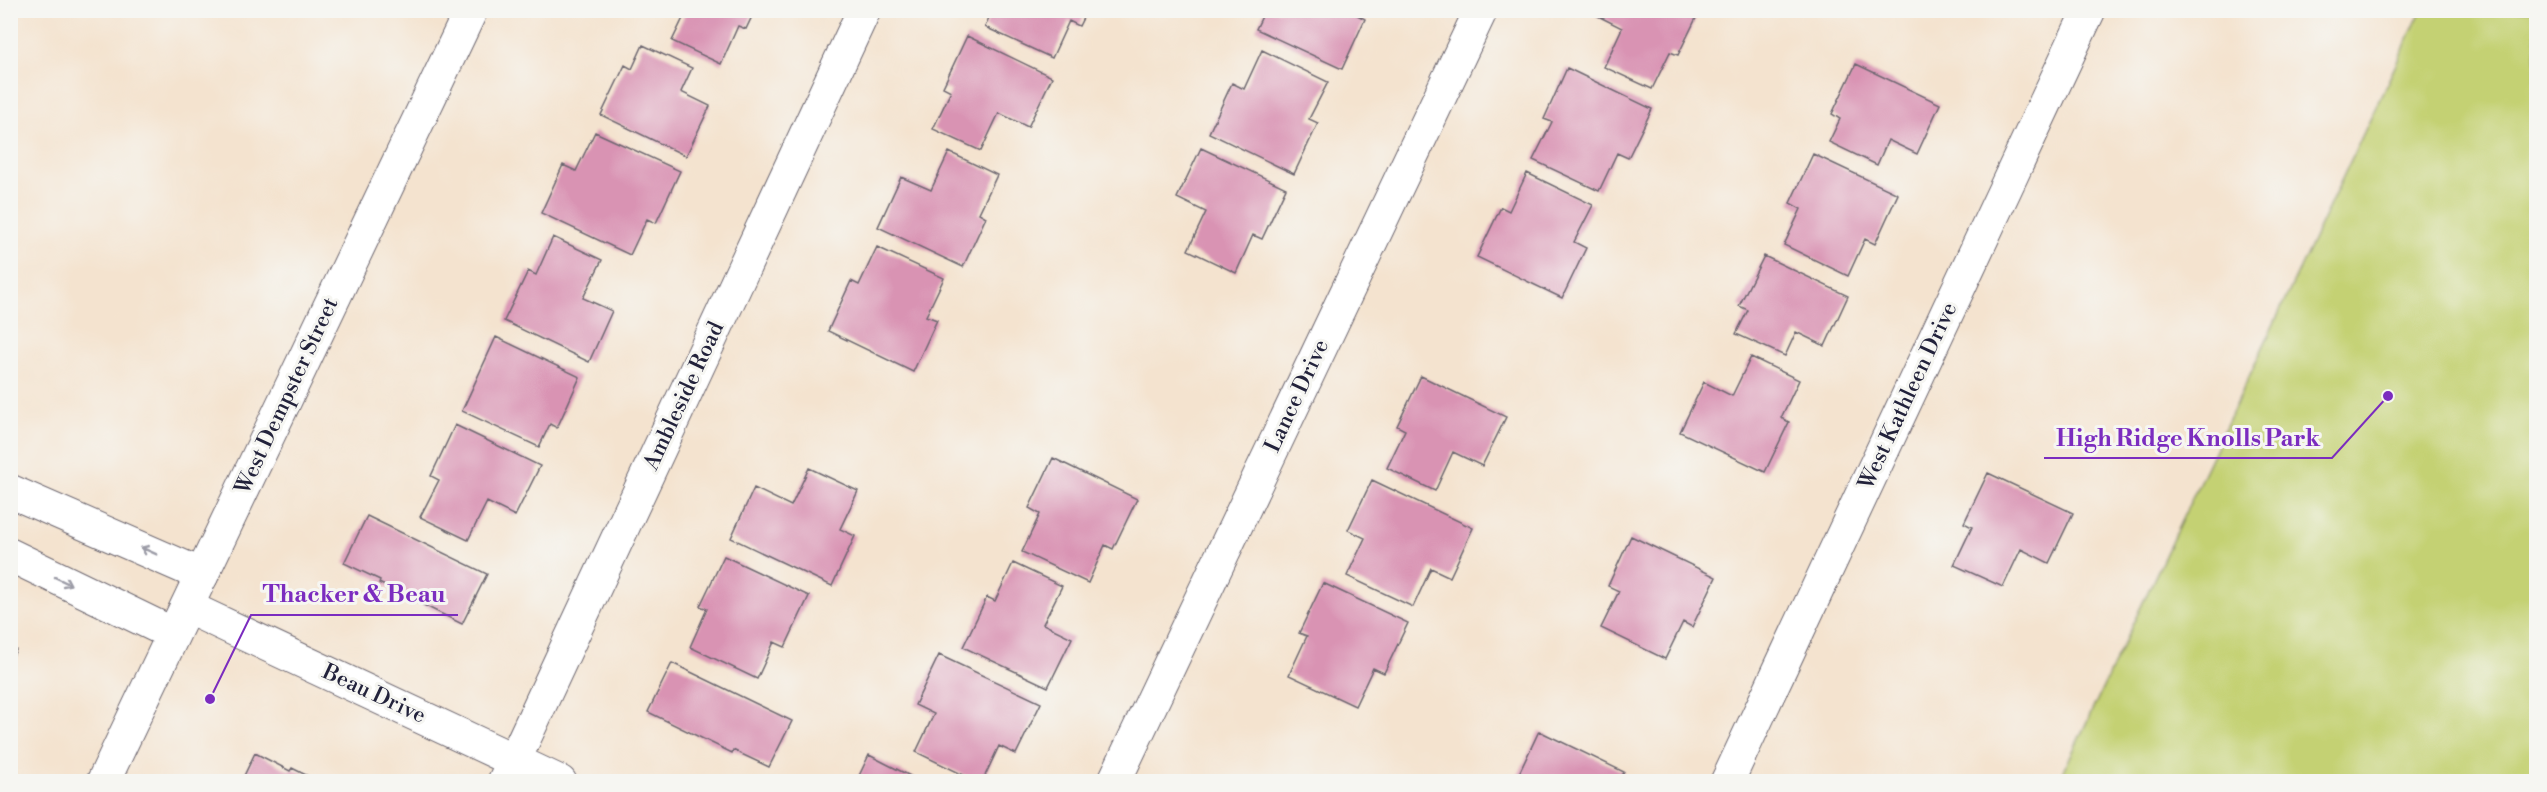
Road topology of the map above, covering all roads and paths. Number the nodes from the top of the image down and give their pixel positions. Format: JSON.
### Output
{"nodes":[{"id":1,"x":471,"y":10,"type":"edge"},
{"id":2,"x":864,"y":10,"type":"edge"},
{"id":3,"x":1481,"y":10,"type":"edge"},
{"id":4,"x":2089,"y":10,"type":"edge"},
{"id":5,"x":10,"y":491,"type":"edge"},
{"id":6,"x":10,"y":555,"type":"edge"},
{"id":7,"x":202,"y":575,"type":"junction"},
{"id":8,"x":180,"y":621,"type":"junction"},
{"id":9,"x":509,"y":770,"type":"edge"},
{"id":10,"x":103,"y":782,"type":"edge"},
{"id":11,"x":560,"y":782,"type":"edge"},
{"id":12,"x":1114,"y":782,"type":"edge"},
{"id":13,"x":1727,"y":782,"type":"edge"}],
"edges":[{"from":1,"to":7,"type":"street","name":"West Dempster Street"},
{"from":2,"to":9,"type":"street","name":"Ambleside Road"},
{"from":3,"to":12,"type":"street","name":"Lance Drive"},
{"from":4,"to":13,"type":"street","name":"West Kathleen Drive"},
{"from":7,"to":5,"type":"street","one_way":true},
{"from":6,"to":8,"type":"street","name":"Beau Drive","one_way":true},
{"from":7,"to":8,"type":"street","name":"West Dempster Street"},
{"from":8,"to":9,"type":"street","name":"Beau Drive"},
{"from":8,"to":10,"type":"street","name":"West Dempster Street"},
{"from":9,"to":11,"type":"street","name":"Beau Drive"}]}
